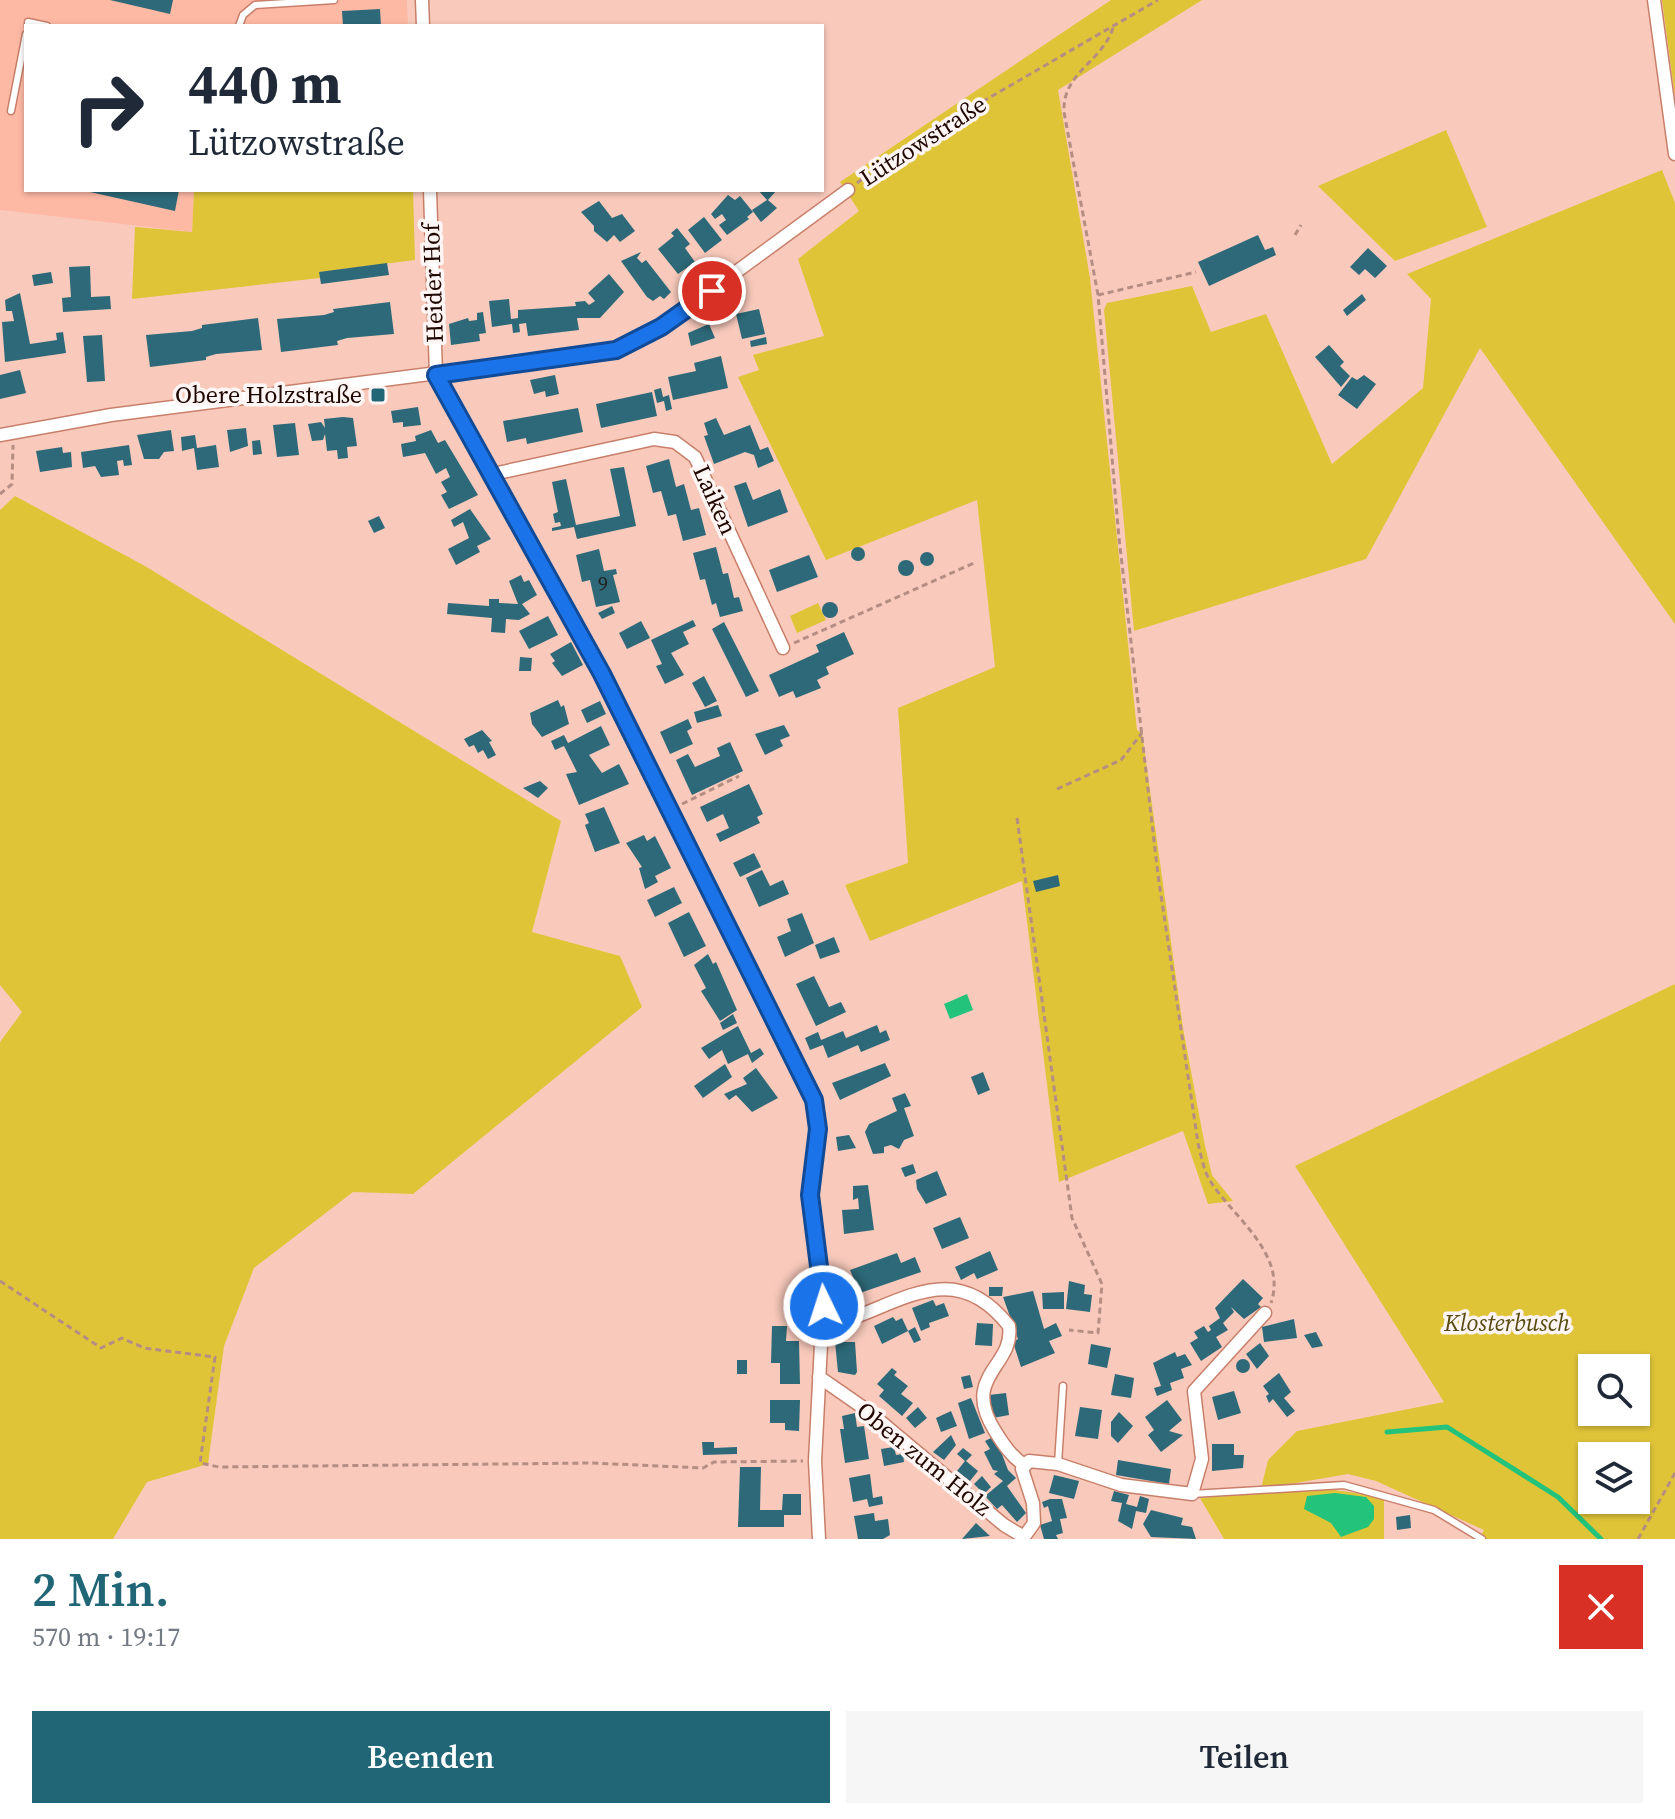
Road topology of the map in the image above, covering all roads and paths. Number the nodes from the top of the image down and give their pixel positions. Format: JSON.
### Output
{"nodes":[{"id":1,"x":334,"y":0,"type":"edge"},
{"id":2,"x":422,"y":0,"type":"edge"},
{"id":3,"x":1158,"y":0,"type":"edge"},
{"id":4,"x":1654,"y":0,"type":"edge"},
{"id":5,"x":240,"y":24,"type":"edge"},
{"id":6,"x":423,"y":24,"type":"edge"},
{"id":7,"x":1113,"y":28,"type":"junction"},
{"id":8,"x":24,"y":44,"type":"edge"},
{"id":9,"x":11,"y":111,"type":"dead end"},
{"id":10,"x":1675,"y":154,"type":"edge"},
{"id":11,"x":848,"y":190,"type":"joint"},
{"id":12,"x":430,"y":192,"type":"edge"},
{"id":13,"x":1301,"y":225,"type":"dead end"},
{"id":14,"x":1295,"y":235,"type":"dead end"},
{"id":15,"x":1196,"y":272,"type":"dead end"},
{"id":16,"x":1098,"y":295,"type":"junction"},
{"id":17,"x":436,"y":375,"type":"junction"},
{"id":18,"x":6,"y":434,"type":"edge"},
{"id":19,"x":493,"y":474,"type":"junction"},
{"id":20,"x":0,"y":494,"type":"edge"},
{"id":21,"x":974,"y":563,"type":"dead end"},
{"id":22,"x":783,"y":648,"type":"joint"},
{"id":23,"x":1142,"y":733,"type":"junction"},
{"id":24,"x":739,"y":776,"type":"dead end"},
{"id":25,"x":1057,"y":789,"type":"dead end"},
{"id":26,"x":668,"y":810,"type":"junction"},
{"id":27,"x":1017,"y":818,"type":"dead end"},
{"id":28,"x":0,"y":1281,"type":"edge"},
{"id":29,"x":1265,"y":1313,"type":"joint"},
{"id":30,"x":823,"y":1327,"type":"junction"},
{"id":31,"x":1069,"y":1330,"type":"dead end"},
{"id":32,"x":819,"y":1377,"type":"junction"},
{"id":33,"x":1063,"y":1386,"type":"dead end"},
{"id":34,"x":815,"y":1461,"type":"junction"},
{"id":35,"x":1058,"y":1464,"type":"junction"},
{"id":36,"x":1024,"y":1465,"type":"junction"},
{"id":37,"x":1675,"y":1473,"type":"edge"},
{"id":38,"x":1192,"y":1494,"type":"junction"},
{"id":39,"x":1030,"y":1536,"type":"edge"},
{"id":40,"x":819,"y":1539,"type":"edge"},
{"id":41,"x":1482,"y":1539,"type":"edge"},
{"id":42,"x":1638,"y":1539,"type":"edge"}],
"edges":[{"from":1,"to":5,"type":"lane"},
{"from":2,"to":6,"type":"street"},
{"from":3,"to":7,"type":"path","name":"Lützowstraße"},
{"from":4,"to":10,"type":"street"},
{"from":7,"to":11,"type":"path","name":"Lützowstraße"},
{"from":7,"to":16,"type":"path"},
{"from":8,"to":9,"type":"lane"},
{"from":11,"to":17,"type":"street","name":"Lützowstraße"},
{"from":12,"to":17,"type":"street","name":"Heider Hof"},
{"from":13,"to":14,"type":"path"},
{"from":15,"to":16,"type":"path"},
{"from":16,"to":23,"type":"path"},
{"from":17,"to":18,"type":"street","name":"Lützowstraße"},
{"from":17,"to":19,"type":"street"},
{"from":18,"to":20,"type":"path"},
{"from":19,"to":22,"type":"street","name":"Laiken"},
{"from":19,"to":26,"type":"street"},
{"from":21,"to":22,"type":"path"},
{"from":23,"to":25,"type":"path"},
{"from":23,"to":29,"type":"path"},
{"from":24,"to":26,"type":"path"},
{"from":26,"to":30,"type":"street"},
{"from":27,"to":31,"type":"path"},
{"from":28,"to":34,"type":"path"},
{"from":29,"to":38,"type":"street"},
{"from":30,"to":32,"type":"street"},
{"from":30,"to":36,"type":"street"},
{"from":32,"to":34,"type":"street"},
{"from":32,"to":39,"type":"street","name":"Oben zum Holz"},
{"from":33,"to":35,"type":"lane"},
{"from":34,"to":40,"type":"street"},
{"from":35,"to":36,"type":"street"},
{"from":35,"to":38,"type":"street"},
{"from":36,"to":39,"type":"street","name":"Oben zum Holz"},
{"from":37,"to":42,"type":"path"},
{"from":38,"to":41,"type":"lane"}]}
